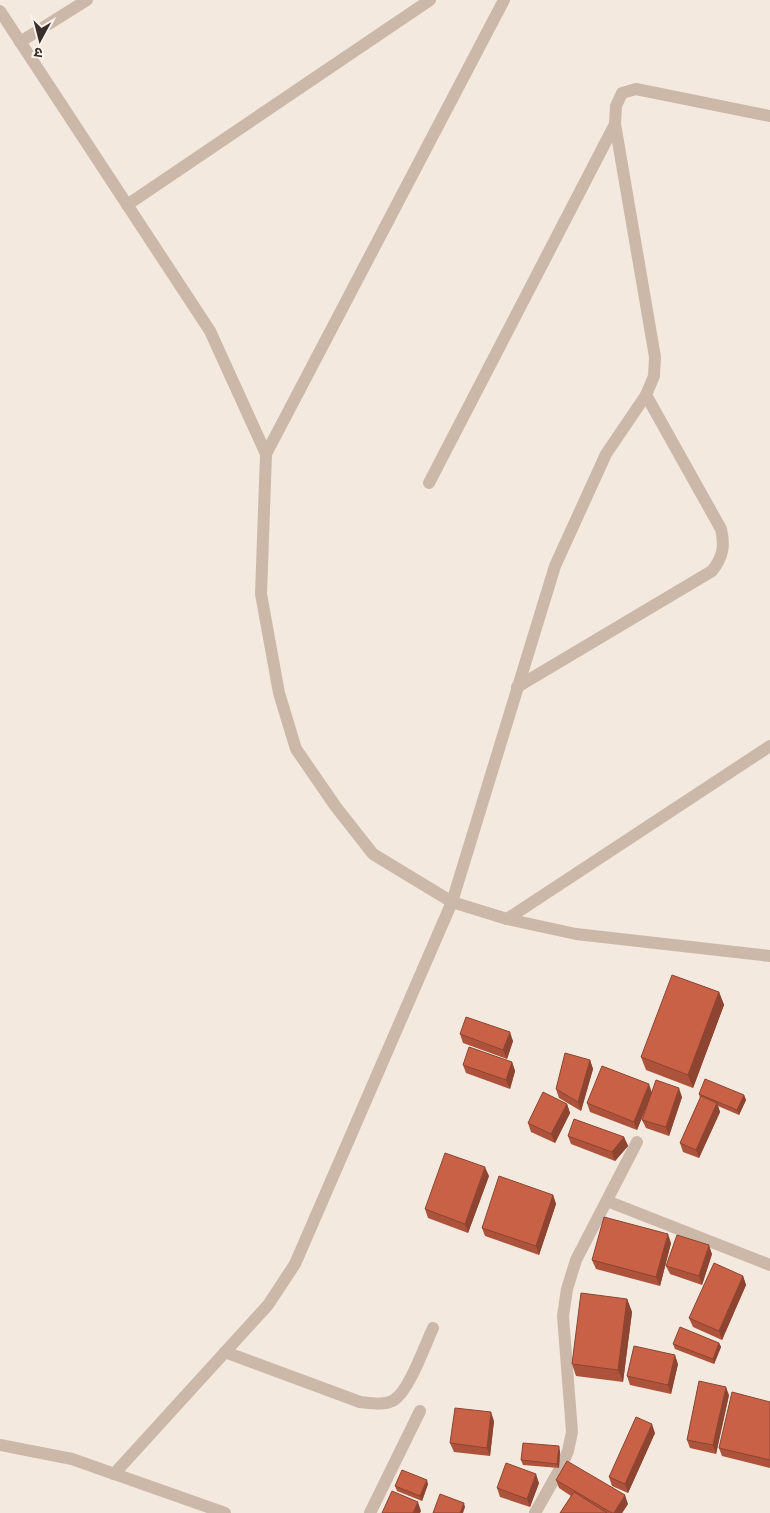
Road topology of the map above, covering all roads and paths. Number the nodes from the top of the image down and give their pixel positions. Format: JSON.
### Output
{"nodes":[{"id":1,"x":87,"y":0,"type":"edge"},
{"id":2,"x":430,"y":0,"type":"edge"},
{"id":3,"x":504,"y":0,"type":"edge"},
{"id":4,"x":0,"y":12,"type":"edge"},
{"id":5,"x":20,"y":42,"type":"junction"},
{"id":6,"x":770,"y":116,"type":"edge"},
{"id":7,"x":615,"y":124,"type":"junction"},
{"id":8,"x":128,"y":205,"type":"junction"},
{"id":9,"x":646,"y":395,"type":"junction"},
{"id":10,"x":266,"y":454,"type":"junction"},
{"id":11,"x":429,"y":483,"type":"dead end"},
{"id":12,"x":518,"y":687,"type":"junction"},
{"id":13,"x":770,"y":746,"type":"edge"},
{"id":14,"x":452,"y":902,"type":"junction"},
{"id":15,"x":507,"y":919,"type":"junction"},
{"id":16,"x":770,"y":956,"type":"edge"},
{"id":17,"x":637,"y":1142,"type":"dead end"},
{"id":18,"x":607,"y":1201,"type":"junction"},
{"id":19,"x":770,"y":1265,"type":"edge"},
{"id":20,"x":433,"y":1328,"type":"dead end"},
{"id":21,"x":225,"y":1352,"type":"junction"},
{"id":22,"x":420,"y":1411,"type":"dead end"},
{"id":23,"x":0,"y":1445,"type":"edge"},
{"id":24,"x":114,"y":1474,"type":"junction"},
{"id":25,"x":225,"y":1513,"type":"edge"},
{"id":26,"x":370,"y":1513,"type":"edge"},
{"id":27,"x":535,"y":1513,"type":"edge"}],
"edges":[{"from":1,"to":5,"type":"street"},
{"from":2,"to":8,"type":"street"},
{"from":3,"to":10,"type":"street"},
{"from":4,"to":5,"type":"street"},
{"from":5,"to":8,"type":"street"},
{"from":6,"to":7,"type":"street"},
{"from":7,"to":9,"type":"street"},
{"from":7,"to":11,"type":"street"},
{"from":8,"to":10,"type":"street"},
{"from":9,"to":12,"type":"street"},
{"from":9,"to":12,"type":"street"},
{"from":10,"to":14,"type":"street"},
{"from":12,"to":14,"type":"street"},
{"from":13,"to":15,"type":"street"},
{"from":14,"to":15,"type":"street"},
{"from":14,"to":21,"type":"street"},
{"from":15,"to":16,"type":"street"},
{"from":17,"to":18,"type":"street"},
{"from":18,"to":19,"type":"street"},
{"from":18,"to":27,"type":"street"},
{"from":20,"to":21,"type":"street"},
{"from":21,"to":24,"type":"street"},
{"from":22,"to":26,"type":"street"},
{"from":23,"to":24,"type":"street"},
{"from":24,"to":25,"type":"street"}]}
